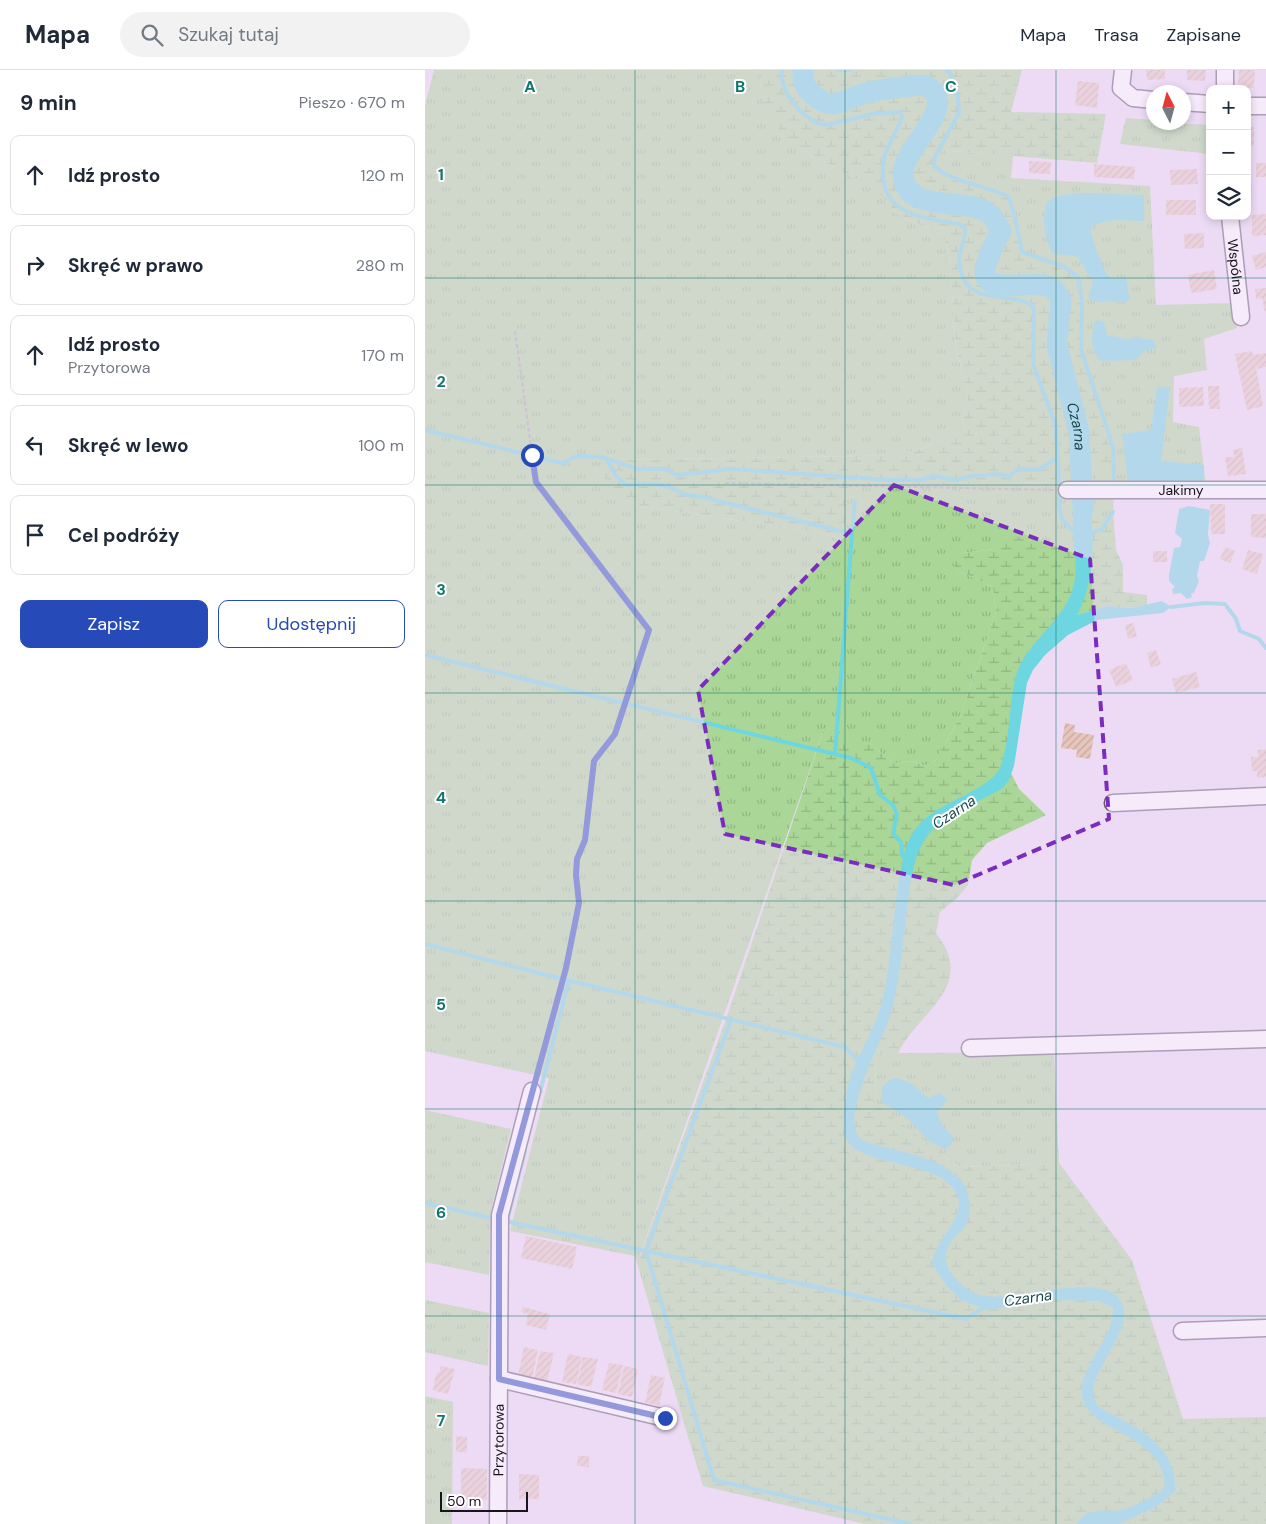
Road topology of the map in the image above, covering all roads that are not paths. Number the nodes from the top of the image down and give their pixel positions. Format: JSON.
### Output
{"nodes":[{"id":1,"x":1123,"y":70,"type":"edge"},
{"id":2,"x":1225,"y":70,"type":"edge"},
{"id":3,"x":1225,"y":85,"type":"edge"},
{"id":4,"x":1146,"y":99,"type":"edge"},
{"id":5,"x":1191,"y":103,"type":"edge"},
{"id":6,"x":1206,"y":104,"type":"edge"},
{"id":7,"x":1251,"y":106,"type":"edge"},
{"id":8,"x":1266,"y":106,"type":"edge"},
{"id":9,"x":1230,"y":220,"type":"edge"},
{"id":10,"x":1241,"y":317,"type":"dead end"},
{"id":11,"x":1067,"y":490,"type":"road end"},
{"id":12,"x":1266,"y":490,"type":"edge"},
{"id":13,"x":1266,"y":796,"type":"edge"},
{"id":14,"x":1113,"y":803,"type":"dead end"},
{"id":15,"x":1266,"y":1040,"type":"edge"},
{"id":16,"x":970,"y":1048,"type":"dead end"},
{"id":17,"x":532,"y":1091,"type":"road end"},
{"id":18,"x":1266,"y":1328,"type":"edge"},
{"id":19,"x":1182,"y":1331,"type":"dead end"},
{"id":20,"x":499,"y":1379,"type":"junction"},
{"id":21,"x":665,"y":1418,"type":"dead end"},
{"id":22,"x":498,"y":1524,"type":"edge"}],
"edges":[{"from":1,"to":4,"type":"street"},
{"from":2,"to":3,"type":"street"},
{"from":5,"to":6,"type":"street"},
{"from":7,"to":8,"type":"street"},
{"from":9,"to":10,"type":"street","name":"Wspólna"},
{"from":11,"to":12,"type":"street","name":"Jakimy"},
{"from":13,"to":14,"type":"street"},
{"from":15,"to":16,"type":"street"},
{"from":17,"to":20,"type":"street","name":"Przytorowa"},
{"from":18,"to":19,"type":"street"},
{"from":20,"to":21,"type":"street"},
{"from":20,"to":22,"type":"street","name":"Przytorowa"}]}
